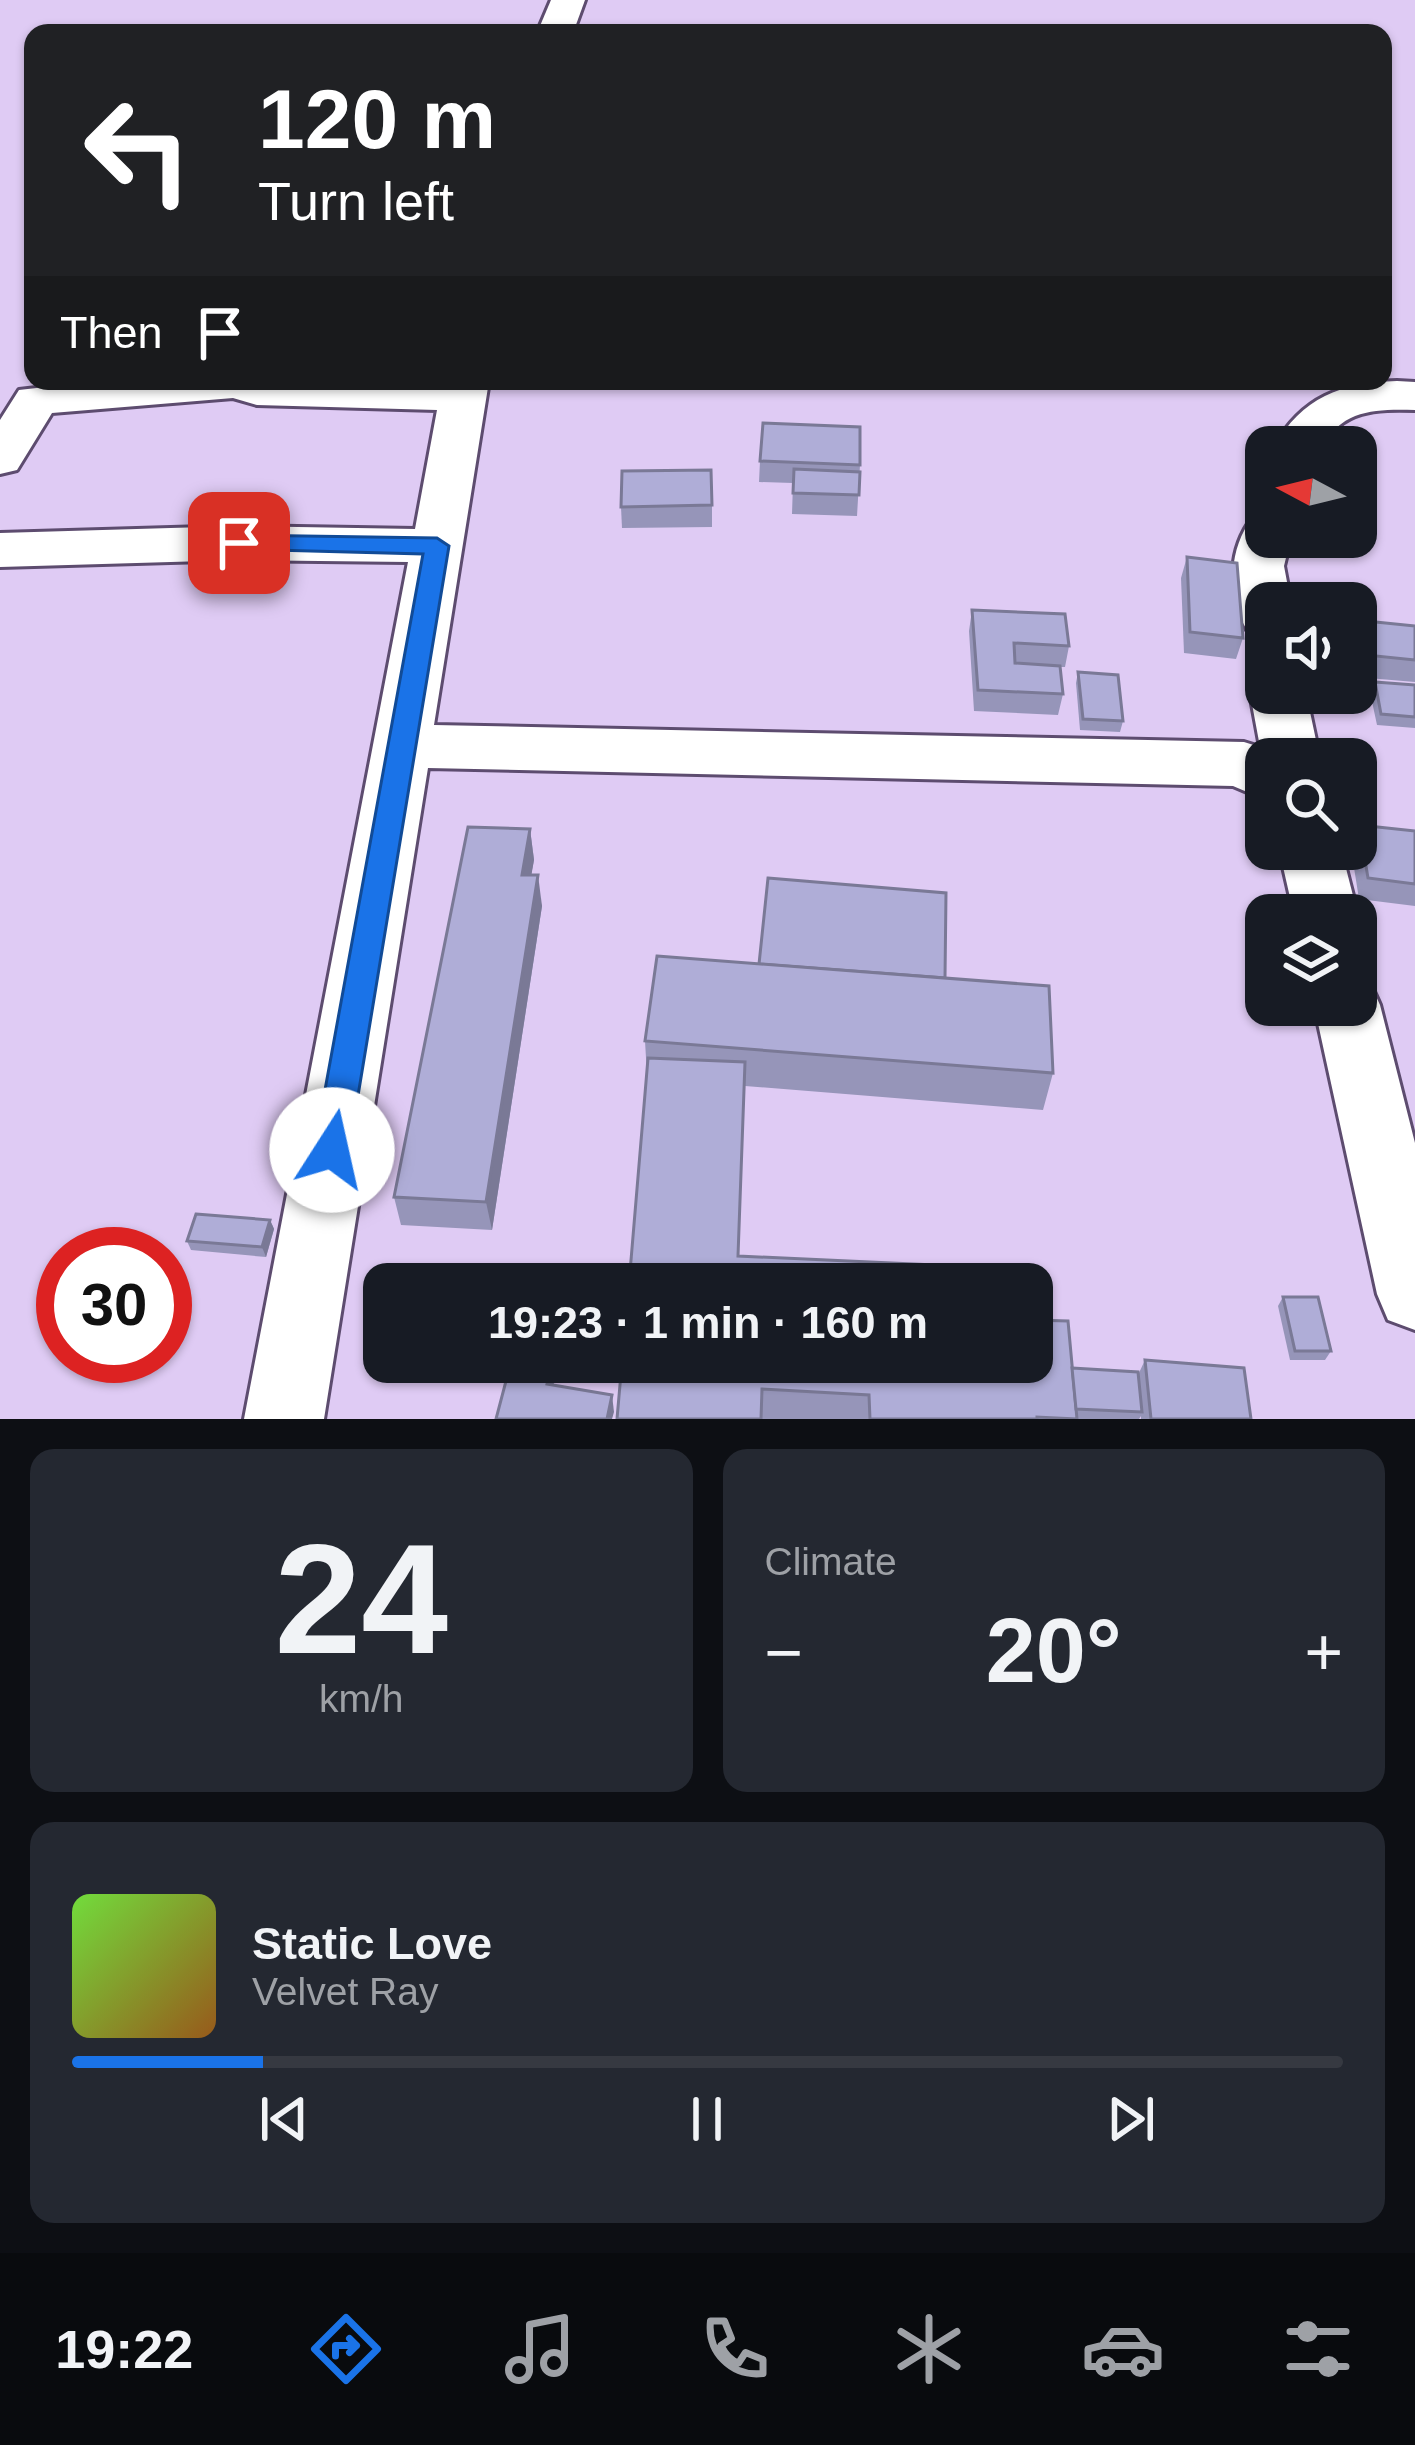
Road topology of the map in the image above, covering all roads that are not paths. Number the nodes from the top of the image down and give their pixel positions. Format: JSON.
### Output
{"nodes":[{"id":1,"x":148,"y":390,"type":"edge"},
{"id":2,"x":254,"y":390,"type":"edge"},
{"id":3,"x":360,"y":390,"type":"edge"},
{"id":4,"x":465,"y":390,"type":"edge"},
{"id":5,"x":1415,"y":396,"type":"edge"},
{"id":6,"x":1314,"y":426,"type":"edge"},
{"id":7,"x":0,"y":459,"type":"edge"},
{"id":8,"x":437,"y":546,"type":"junction"},
{"id":9,"x":0,"y":550,"type":"edge"},
{"id":10,"x":402,"y":746,"type":"junction"},
{"id":11,"x":1245,"y":765,"type":"edge"},
{"id":12,"x":1352,"y":1026,"type":"edge"},
{"id":13,"x":1415,"y":1294,"type":"edge"},
{"id":14,"x":284,"y":1419,"type":"edge"}],
"edges":[{"from":1,"to":7,"type":"street"},
{"from":2,"to":3,"type":"street"},
{"from":4,"to":8,"type":"street"},
{"from":5,"to":6,"type":"street"},
{"from":8,"to":9,"type":"street"},
{"from":8,"to":10,"type":"street"},
{"from":10,"to":11,"type":"street"},
{"from":10,"to":14,"type":"street"},
{"from":12,"to":13,"type":"street"}]}
